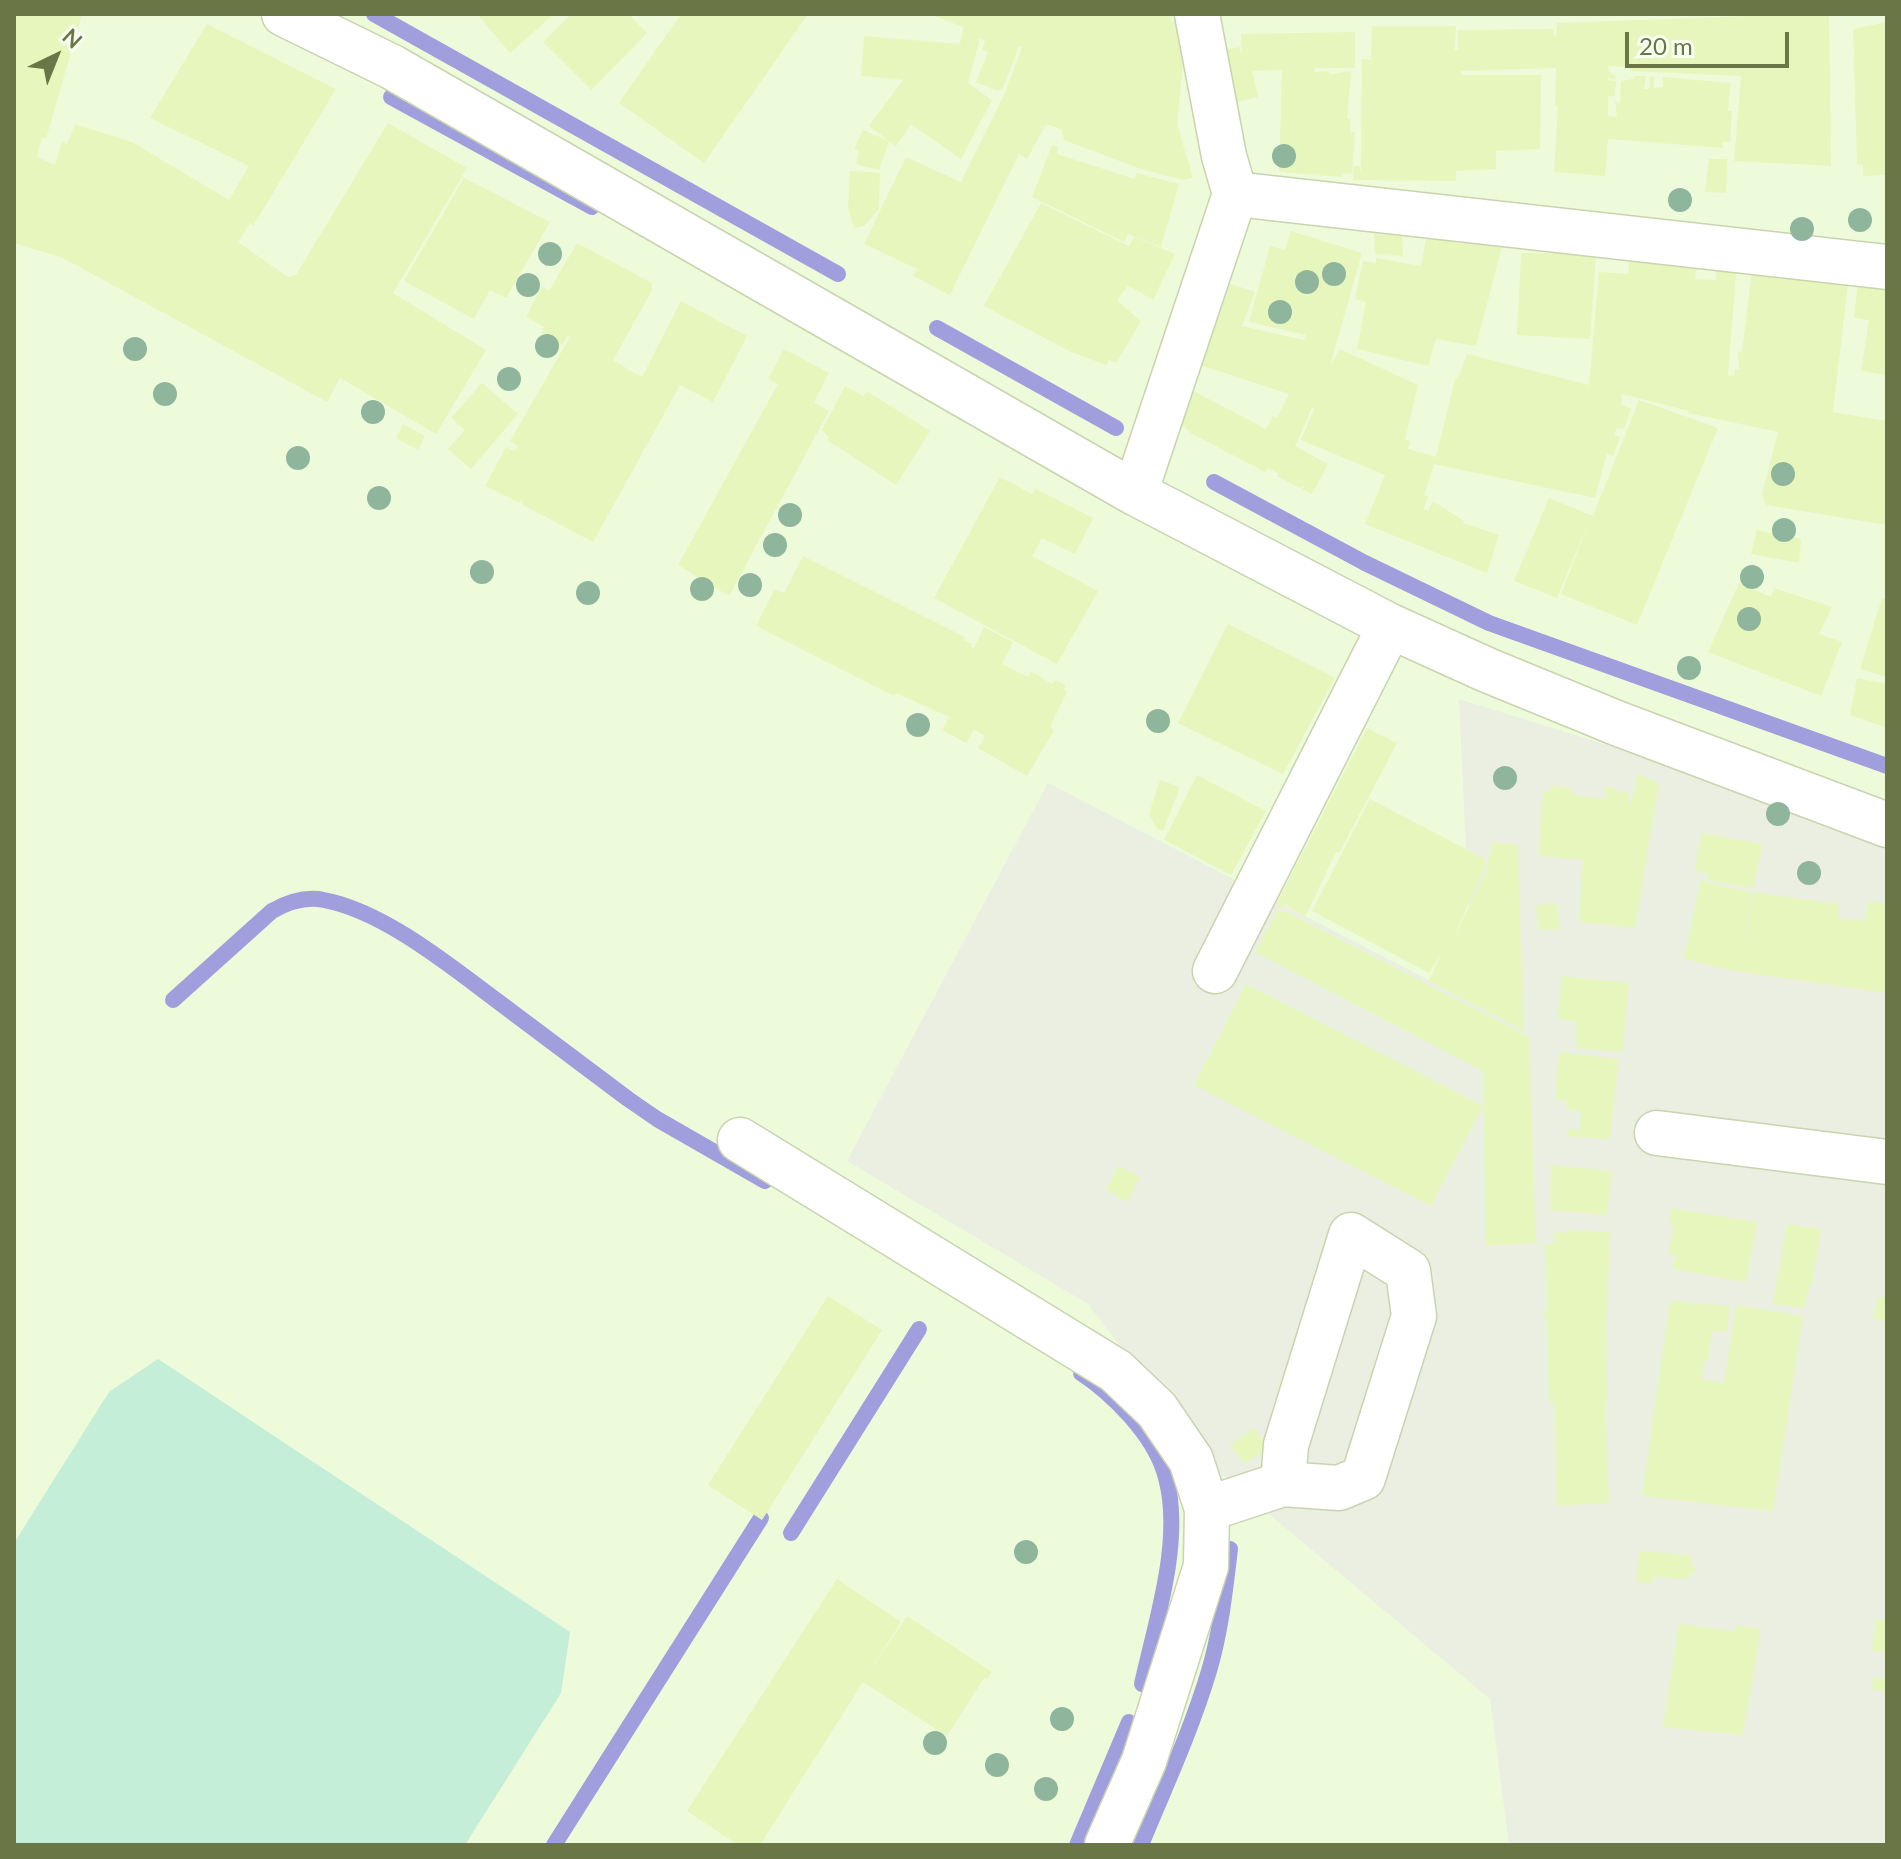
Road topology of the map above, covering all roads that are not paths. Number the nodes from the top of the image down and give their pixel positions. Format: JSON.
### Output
{"nodes":[{"id":1,"x":284,"y":14,"type":"edge"},
{"id":2,"x":1197,"y":14,"type":"edge"},
{"id":3,"x":1235,"y":194,"type":"junction"},
{"id":4,"x":1887,"y":267,"type":"edge"},
{"id":5,"x":1135,"y":493,"type":"junction"},
{"id":6,"x":1390,"y":626,"type":"junction"},
{"id":7,"x":1887,"y":825,"type":"edge"},
{"id":8,"x":1215,"y":971,"type":"dead end"},
{"id":9,"x":1657,"y":1133,"type":"dead end"},
{"id":10,"x":740,"y":1140,"type":"dead end"},
{"id":11,"x":1887,"y":1162,"type":"edge"},
{"id":12,"x":1283,"y":1484,"type":"junction"},
{"id":13,"x":1207,"y":1509,"type":"junction"},
{"id":14,"x":1107,"y":1845,"type":"edge"}],
"edges":[{"from":1,"to":5,"type":"street"},
{"from":2,"to":3,"type":"street"},
{"from":3,"to":4,"type":"street"},
{"from":3,"to":5,"type":"street"},
{"from":5,"to":6,"type":"street"},
{"from":6,"to":7,"type":"street"},
{"from":6,"to":8,"type":"street"},
{"from":9,"to":11,"type":"street"},
{"from":10,"to":13,"type":"street"},
{"from":12,"to":12,"type":"street"},
{"from":12,"to":13,"type":"street"},
{"from":13,"to":14,"type":"street"}]}
